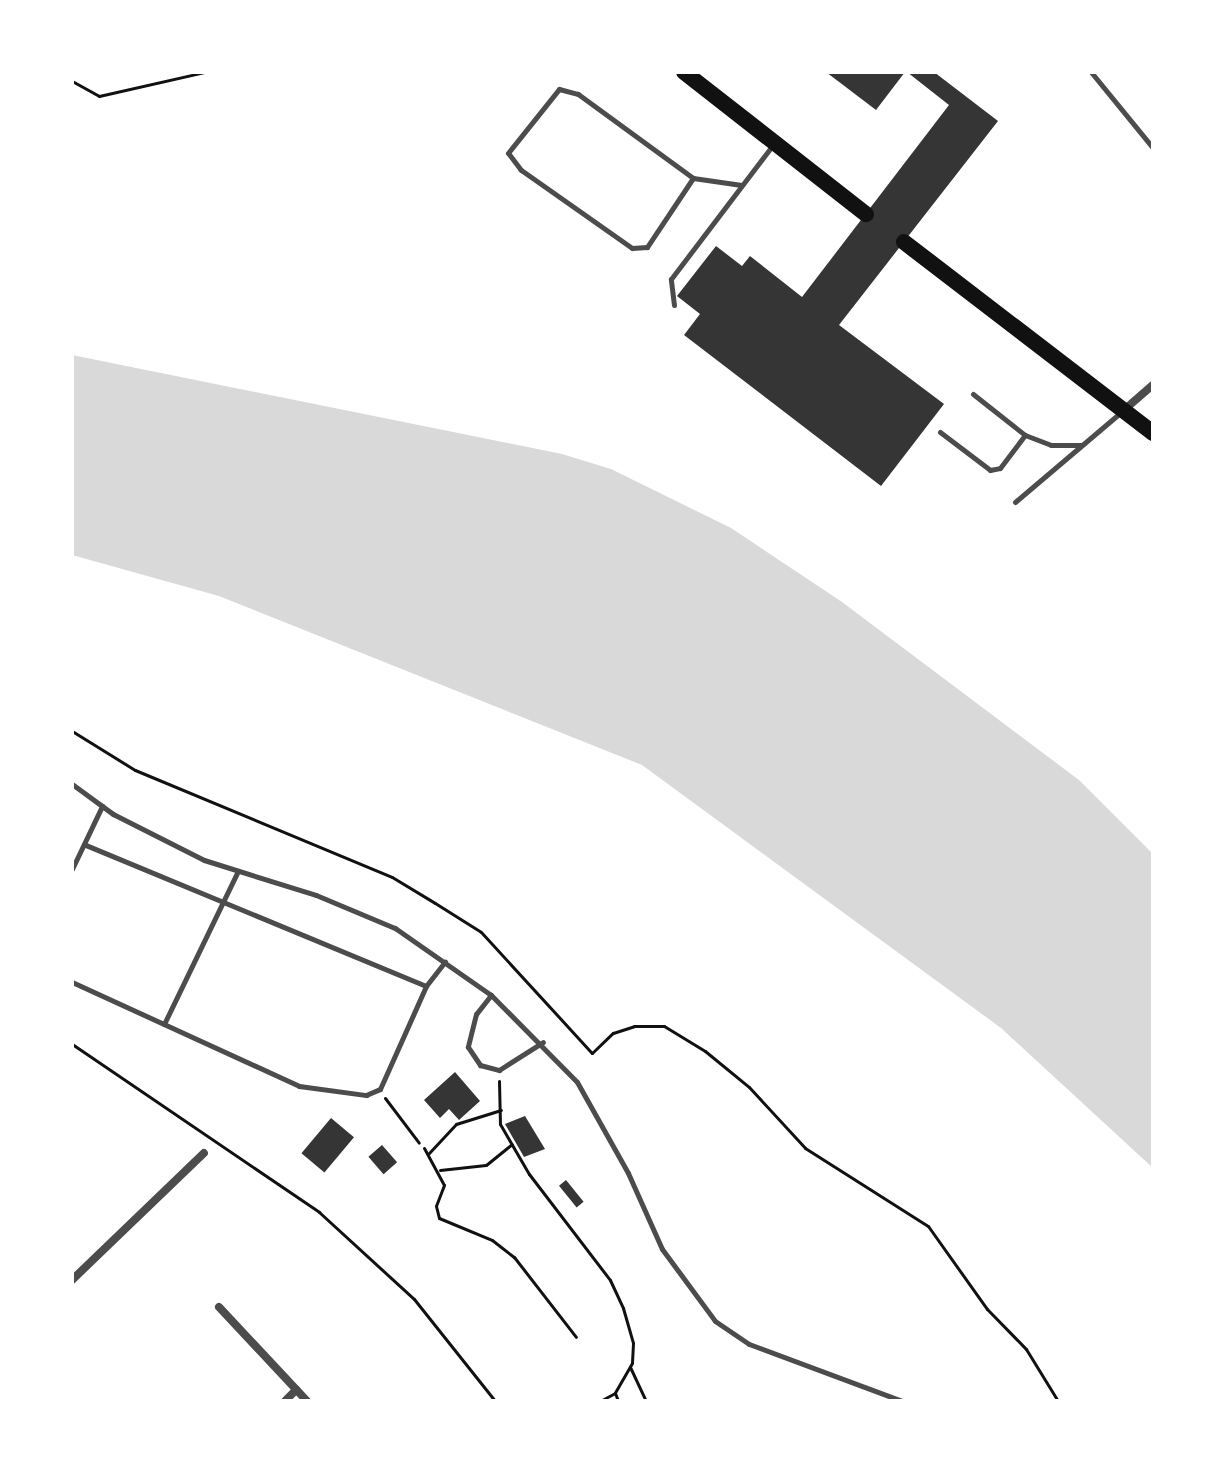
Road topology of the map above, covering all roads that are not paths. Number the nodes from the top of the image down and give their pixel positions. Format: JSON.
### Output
{"nodes":[{"id":1,"x":684,"y":72,"type":"edge"},
{"id":2,"x":1091,"y":72,"type":"edge"},
{"id":3,"x":775,"y":142,"type":"junction"},
{"id":4,"x":1153,"y":148,"type":"edge"},
{"id":5,"x":693,"y":178,"type":"junction"},
{"id":6,"x":742,"y":185,"type":"junction"},
{"id":7,"x":866,"y":214,"type":"dead end"},
{"id":8,"x":904,"y":242,"type":"dead end"},
{"id":9,"x":674,"y":305,"type":"dead end"},
{"id":10,"x":1153,"y":385,"type":"edge"},
{"id":11,"x":973,"y":394,"type":"dead end"},
{"id":12,"x":1123,"y":410,"type":"junction"},
{"id":13,"x":940,"y":432,"type":"dead end"},
{"id":14,"x":1153,"y":433,"type":"edge"},
{"id":15,"x":1025,"y":435,"type":"junction"},
{"id":16,"x":1082,"y":445,"type":"junction"},
{"id":17,"x":1015,"y":502,"type":"dead end"},
{"id":18,"x":72,"y":784,"type":"edge"},
{"id":19,"x":102,"y":806,"type":"junction"},
{"id":20,"x":84,"y":844,"type":"junction"},
{"id":21,"x":72,"y":869,"type":"edge"},
{"id":22,"x":238,"y":871,"type":"junction"},
{"id":23,"x":223,"y":902,"type":"junction"},
{"id":24,"x":445,"y":962,"type":"junction"},
{"id":25,"x":72,"y":982,"type":"edge"},
{"id":26,"x":426,"y":986,"type":"junction"},
{"id":27,"x":491,"y":995,"type":"junction"},
{"id":28,"x":164,"y":1024,"type":"junction"},
{"id":29,"x":543,"y":1042,"type":"junction"},
{"id":30,"x":204,"y":1153,"type":"dead end"},
{"id":31,"x":72,"y":1280,"type":"edge"},
{"id":32,"x":219,"y":1307,"type":"dead end"},
{"id":33,"x":296,"y":1390,"type":"junction"},
{"id":34,"x":285,"y":1401,"type":"edge"},
{"id":35,"x":307,"y":1401,"type":"edge"},
{"id":36,"x":902,"y":1401,"type":"edge"}],
"edges":[{"from":1,"to":3,"type":"main road"},
{"from":2,"to":4,"type":"lane"},
{"from":3,"to":6,"type":"lane"},
{"from":3,"to":7,"type":"main road"},
{"from":5,"to":5,"type":"lane"},
{"from":5,"to":6,"type":"lane"},
{"from":6,"to":9,"type":"lane"},
{"from":8,"to":12,"type":"main road"},
{"from":10,"to":12,"type":"street"},
{"from":11,"to":15,"type":"lane"},
{"from":12,"to":14,"type":"main road"},
{"from":12,"to":16,"type":"lane"},
{"from":13,"to":15,"type":"lane"},
{"from":15,"to":16,"type":"lane"},
{"from":16,"to":17,"type":"lane"},
{"from":18,"to":19,"type":"lane"},
{"from":19,"to":20,"type":"lane"},
{"from":19,"to":22,"type":"lane"},
{"from":20,"to":21,"type":"lane"},
{"from":20,"to":23,"type":"lane"},
{"from":22,"to":23,"type":"lane"},
{"from":22,"to":24,"type":"lane"},
{"from":23,"to":26,"type":"lane"},
{"from":23,"to":28,"type":"lane"},
{"from":24,"to":26,"type":"lane"},
{"from":24,"to":27,"type":"lane"},
{"from":25,"to":28,"type":"lane"},
{"from":26,"to":28,"type":"lane"},
{"from":27,"to":29,"type":"lane"},
{"from":27,"to":29,"type":"lane"},
{"from":29,"to":36,"type":"lane"},
{"from":30,"to":31,"type":"street"},
{"from":32,"to":33,"type":"street"},
{"from":33,"to":34,"type":"street"},
{"from":33,"to":35,"type":"street"}]}
